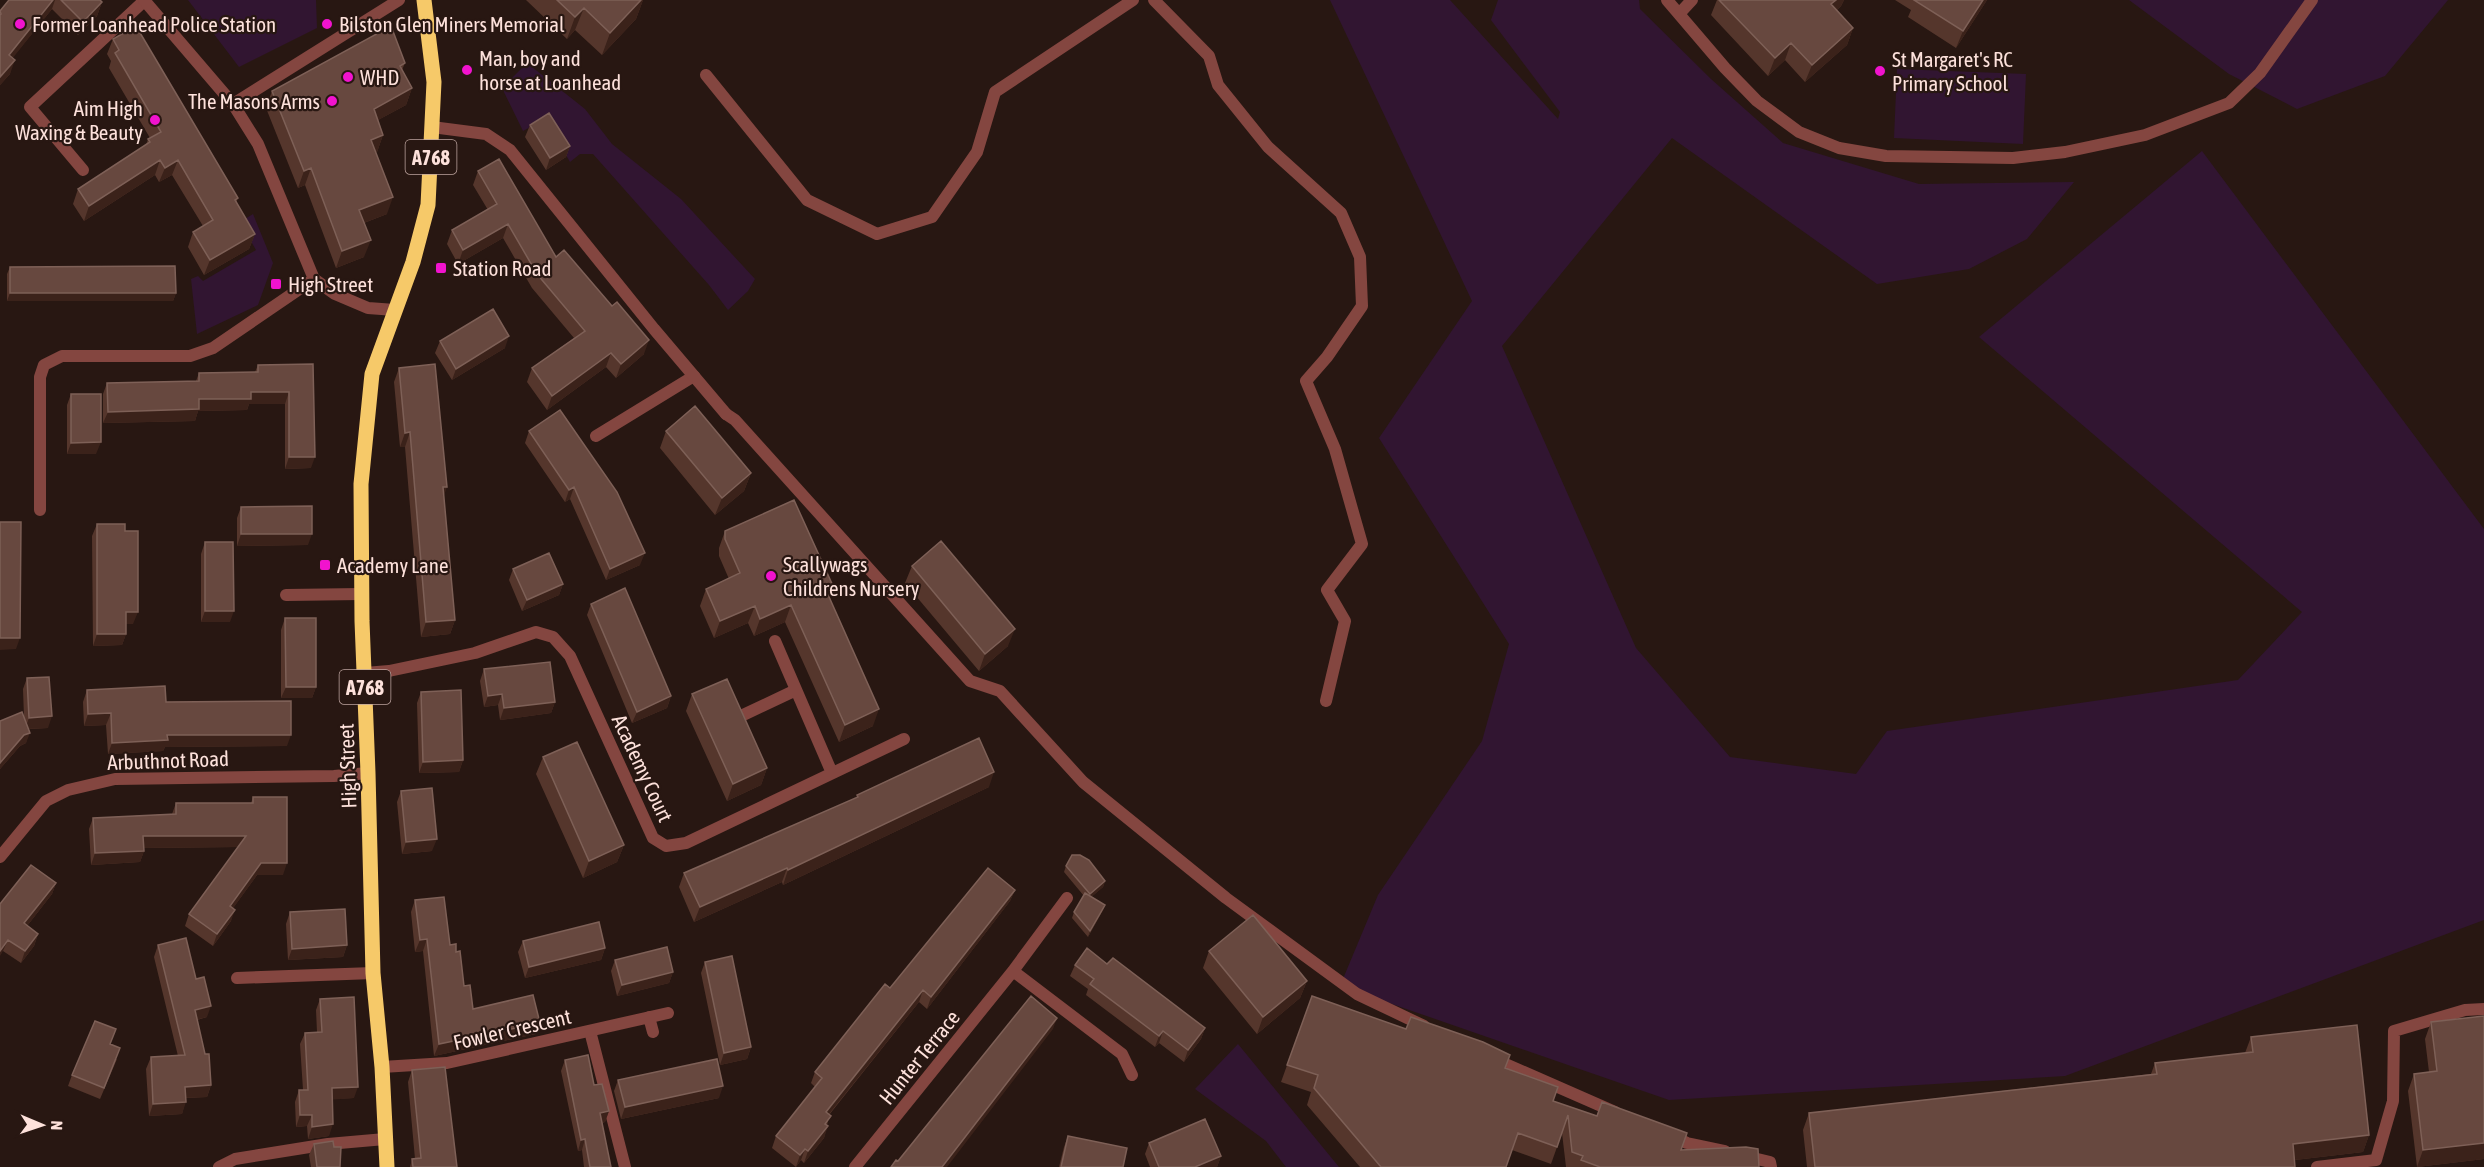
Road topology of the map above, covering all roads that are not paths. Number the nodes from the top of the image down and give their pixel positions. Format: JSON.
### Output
{"nodes":[{"id":1,"x":145,"y":0,"type":"edge"},
{"id":2,"x":399,"y":0,"type":"edge"},
{"id":3,"x":424,"y":0,"type":"edge"},
{"id":4,"x":1133,"y":0,"type":"edge"},
{"id":5,"x":1154,"y":0,"type":"edge"},
{"id":6,"x":1667,"y":0,"type":"edge"},
{"id":7,"x":1692,"y":0,"type":"edge"},
{"id":8,"x":2312,"y":0,"type":"edge"},
{"id":9,"x":1679,"y":14,"type":"junction"},
{"id":10,"x":706,"y":75,"type":"dead end"},
{"id":11,"x":233,"y":104,"type":"junction"},
{"id":12,"x":432,"y":127,"type":"junction"},
{"id":13,"x":83,"y":170,"type":"dead end"},
{"id":14,"x":314,"y":279,"type":"junction"},
{"id":15,"x":394,"y":310,"type":"junction"},
{"id":16,"x":694,"y":376,"type":"junction"},
{"id":17,"x":596,"y":436,"type":"dead end"},
{"id":18,"x":40,"y":510,"type":"dead end"},
{"id":19,"x":362,"y":594,"type":"junction"},
{"id":20,"x":286,"y":595,"type":"dead end"},
{"id":21,"x":775,"y":641,"type":"dead end"},
{"id":22,"x":365,"y":673,"type":"junction"},
{"id":23,"x":796,"y":690,"type":"junction"},
{"id":24,"x":1326,"y":701,"type":"dead end"},
{"id":25,"x":741,"y":716,"type":"edge"},
{"id":26,"x":904,"y":739,"type":"dead end"},
{"id":27,"x":368,"y":773,"type":"junction"},
{"id":28,"x":832,"y":773,"type":"junction"},
{"id":29,"x":0,"y":857,"type":"edge"},
{"id":30,"x":1067,"y":898,"type":"dead end"},
{"id":31,"x":1013,"y":971,"type":"junction"},
{"id":32,"x":373,"y":973,"type":"junction"},
{"id":33,"x":237,"y":978,"type":"dead end"},
{"id":34,"x":2484,"y":1009,"type":"edge"},
{"id":35,"x":668,"y":1013,"type":"dead end"},
{"id":36,"x":649,"y":1017,"type":"junction"},
{"id":37,"x":1433,"y":1030,"type":"edge"},
{"id":38,"x":590,"y":1031,"type":"junction"},
{"id":39,"x":653,"y":1032,"type":"dead end"},
{"id":40,"x":1486,"y":1055,"type":"edge"},
{"id":41,"x":382,"y":1067,"type":"junction"},
{"id":42,"x":1132,"y":1075,"type":"dead end"},
{"id":43,"x":1624,"y":1116,"type":"edge"},
{"id":44,"x":1655,"y":1129,"type":"edge"},
{"id":45,"x":385,"y":1139,"type":"junction"},
{"id":46,"x":219,"y":1167,"type":"edge"},
{"id":47,"x":387,"y":1167,"type":"edge"},
{"id":48,"x":625,"y":1167,"type":"edge"},
{"id":49,"x":855,"y":1167,"type":"edge"},
{"id":50,"x":1771,"y":1167,"type":"edge"},
{"id":51,"x":2317,"y":1167,"type":"edge"}],
"edges":[{"from":1,"to":11,"type":"street"},
{"from":1,"to":13,"type":"street"},
{"from":2,"to":11,"type":"street"},
{"from":3,"to":12,"type":"main road","name":"High Street","number":"A768"},
{"from":4,"to":10,"type":"street"},
{"from":5,"to":24,"type":"street"},
{"from":6,"to":9,"type":"street"},
{"from":7,"to":9,"type":"street"},
{"from":8,"to":9,"type":"street"},
{"from":11,"to":14,"type":"street"},
{"from":12,"to":15,"type":"main road","name":"High Street","number":"A768"},
{"from":12,"to":16,"type":"street"},
{"from":14,"to":15,"type":"street"},
{"from":14,"to":18,"type":"street"},
{"from":15,"to":19,"type":"main road","name":"High Street","number":"A768"},
{"from":16,"to":17,"type":"street"},
{"from":16,"to":37,"type":"street"},
{"from":19,"to":20,"type":"street"},
{"from":19,"to":22,"type":"main road","name":"High Street","number":"A768"},
{"from":21,"to":23,"type":"street"},
{"from":22,"to":27,"type":"main road","name":"High Street","number":"A768"},
{"from":22,"to":28,"type":"street","name":"Academy Court"},
{"from":23,"to":25,"type":"street"},
{"from":23,"to":28,"type":"street"},
{"from":26,"to":28,"type":"street","name":"Academy Court"},
{"from":27,"to":29,"type":"street","name":"Arbuthnot Road"},
{"from":27,"to":32,"type":"main road","name":"High Street","number":"A768"},
{"from":30,"to":31,"type":"street","name":"Hunter Terrace"},
{"from":31,"to":42,"type":"street"},
{"from":31,"to":49,"type":"street","name":"Hunter Terrace"},
{"from":32,"to":33,"type":"street"},
{"from":32,"to":41,"type":"main road","name":"High Street","number":"A768"},
{"from":34,"to":51,"type":"street"},
{"from":35,"to":36,"type":"street","name":"Fowler Crescent"},
{"from":36,"to":38,"type":"street","name":"Fowler Crescent"},
{"from":36,"to":39,"type":"street"},
{"from":38,"to":41,"type":"street","name":"Fowler Crescent"},
{"from":38,"to":48,"type":"street"},
{"from":40,"to":43,"type":"street"},
{"from":41,"to":45,"type":"main road","number":"A768"},
{"from":44,"to":50,"type":"street"},
{"from":45,"to":46,"type":"street"},
{"from":45,"to":47,"type":"main road","number":"A768"}]}
